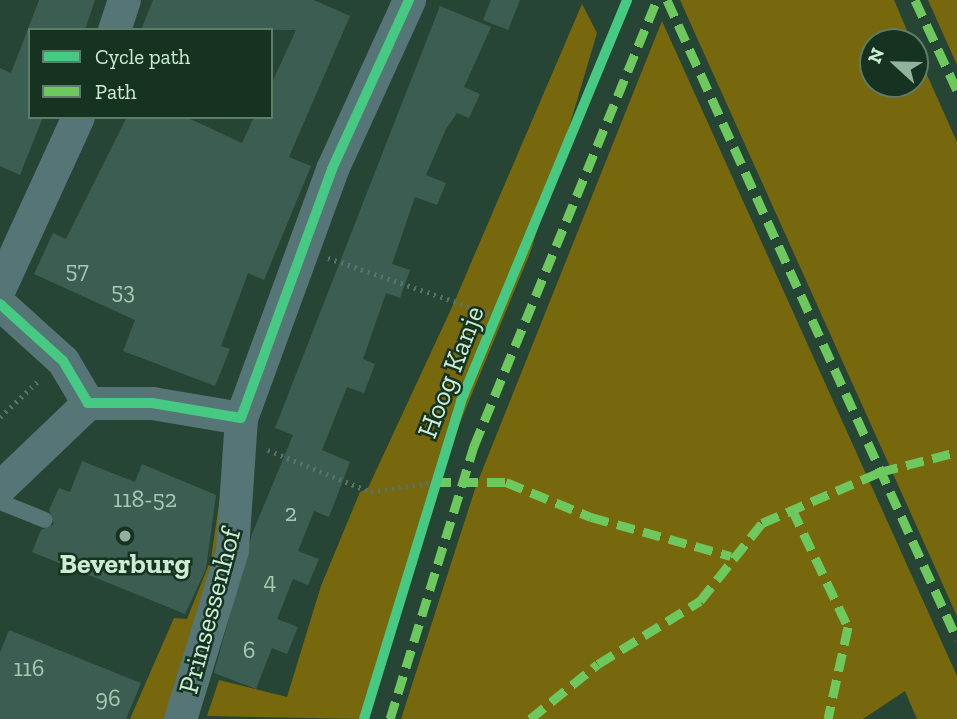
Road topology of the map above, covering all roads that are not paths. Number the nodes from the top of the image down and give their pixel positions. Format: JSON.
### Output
{"nodes":[{"id":1,"x":124,"y":0,"type":"edge"},
{"id":2,"x":409,"y":0,"type":"edge"},
{"id":3,"x":115,"y":28,"type":"edge"},
{"id":4,"x":77,"y":119,"type":"edge"},
{"id":5,"x":0,"y":287,"type":"edge"},
{"id":6,"x":0,"y":304,"type":"edge"},
{"id":7,"x":88,"y":403,"type":"junction"},
{"id":8,"x":241,"y":428,"type":"junction"},
{"id":9,"x":0,"y":487,"type":"edge"},
{"id":10,"x":0,"y":502,"type":"edge"},
{"id":11,"x":45,"y":520,"type":"dead end"},
{"id":12,"x":180,"y":719,"type":"edge"}],
"edges":[{"from":1,"to":3,"type":"street"},
{"from":2,"to":8,"type":"street","name":"Prinsessenhof"},
{"from":4,"to":5,"type":"street"},
{"from":6,"to":7,"type":"street"},
{"from":7,"to":8,"type":"street"},
{"from":7,"to":9,"type":"street"},
{"from":8,"to":12,"type":"street","name":"Prinsessenhof"},
{"from":10,"to":11,"type":"lane"}]}
